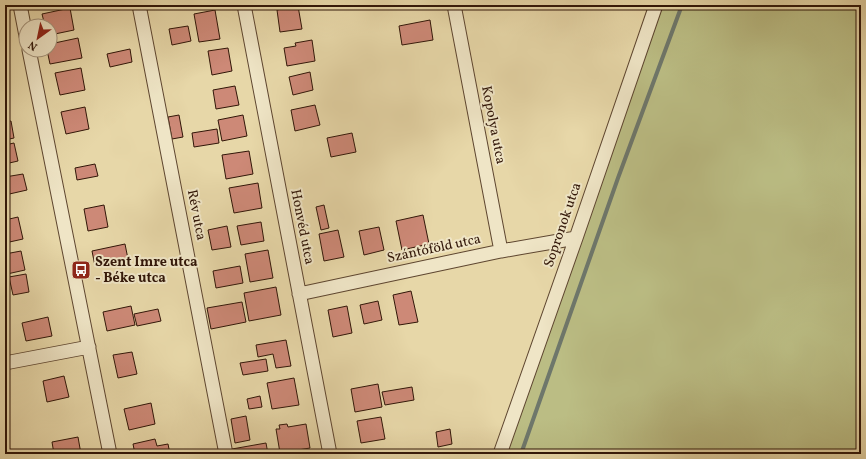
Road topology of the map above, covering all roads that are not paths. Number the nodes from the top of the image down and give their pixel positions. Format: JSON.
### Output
{"nodes":[{"id":1,"x":20,"y":5,"type":"edge"},
{"id":2,"x":139,"y":5,"type":"edge"},
{"id":3,"x":244,"y":5,"type":"edge"},
{"id":4,"x":454,"y":5,"type":"edge"},
{"id":5,"x":656,"y":5,"type":"edge"},
{"id":6,"x":23,"y":18,"type":"edge"},
{"id":7,"x":31,"y":58,"type":"edge"},
{"id":8,"x":576,"y":238,"type":"junction"},
{"id":9,"x":501,"y":251,"type":"junction"},
{"id":10,"x":299,"y":294,"type":"junction"},
{"id":11,"x":89,"y":347,"type":"junction"},
{"id":12,"x":5,"y":363,"type":"edge"},
{"id":13,"x":110,"y":454,"type":"edge"},
{"id":14,"x":226,"y":454,"type":"edge"},
{"id":15,"x":330,"y":454,"type":"edge"},
{"id":16,"x":500,"y":454,"type":"edge"}],
"edges":[{"from":1,"to":6,"type":"street"},
{"from":2,"to":14,"type":"street","name":"Rév utca"},
{"from":3,"to":10,"type":"street","name":"Honvéd utca"},
{"from":4,"to":9,"type":"street","name":"Kopolya utca"},
{"from":5,"to":8,"type":"street","name":"Sopronok utca"},
{"from":7,"to":11,"type":"street"},
{"from":8,"to":9,"type":"street","name":"Szántóföld utca"},
{"from":8,"to":16,"type":"street","name":"Sopronok utca"},
{"from":9,"to":10,"type":"street","name":"Szántóföld utca"},
{"from":10,"to":15,"type":"street","name":"Honvéd utca"},
{"from":11,"to":12,"type":"street"},
{"from":11,"to":13,"type":"street"}]}
